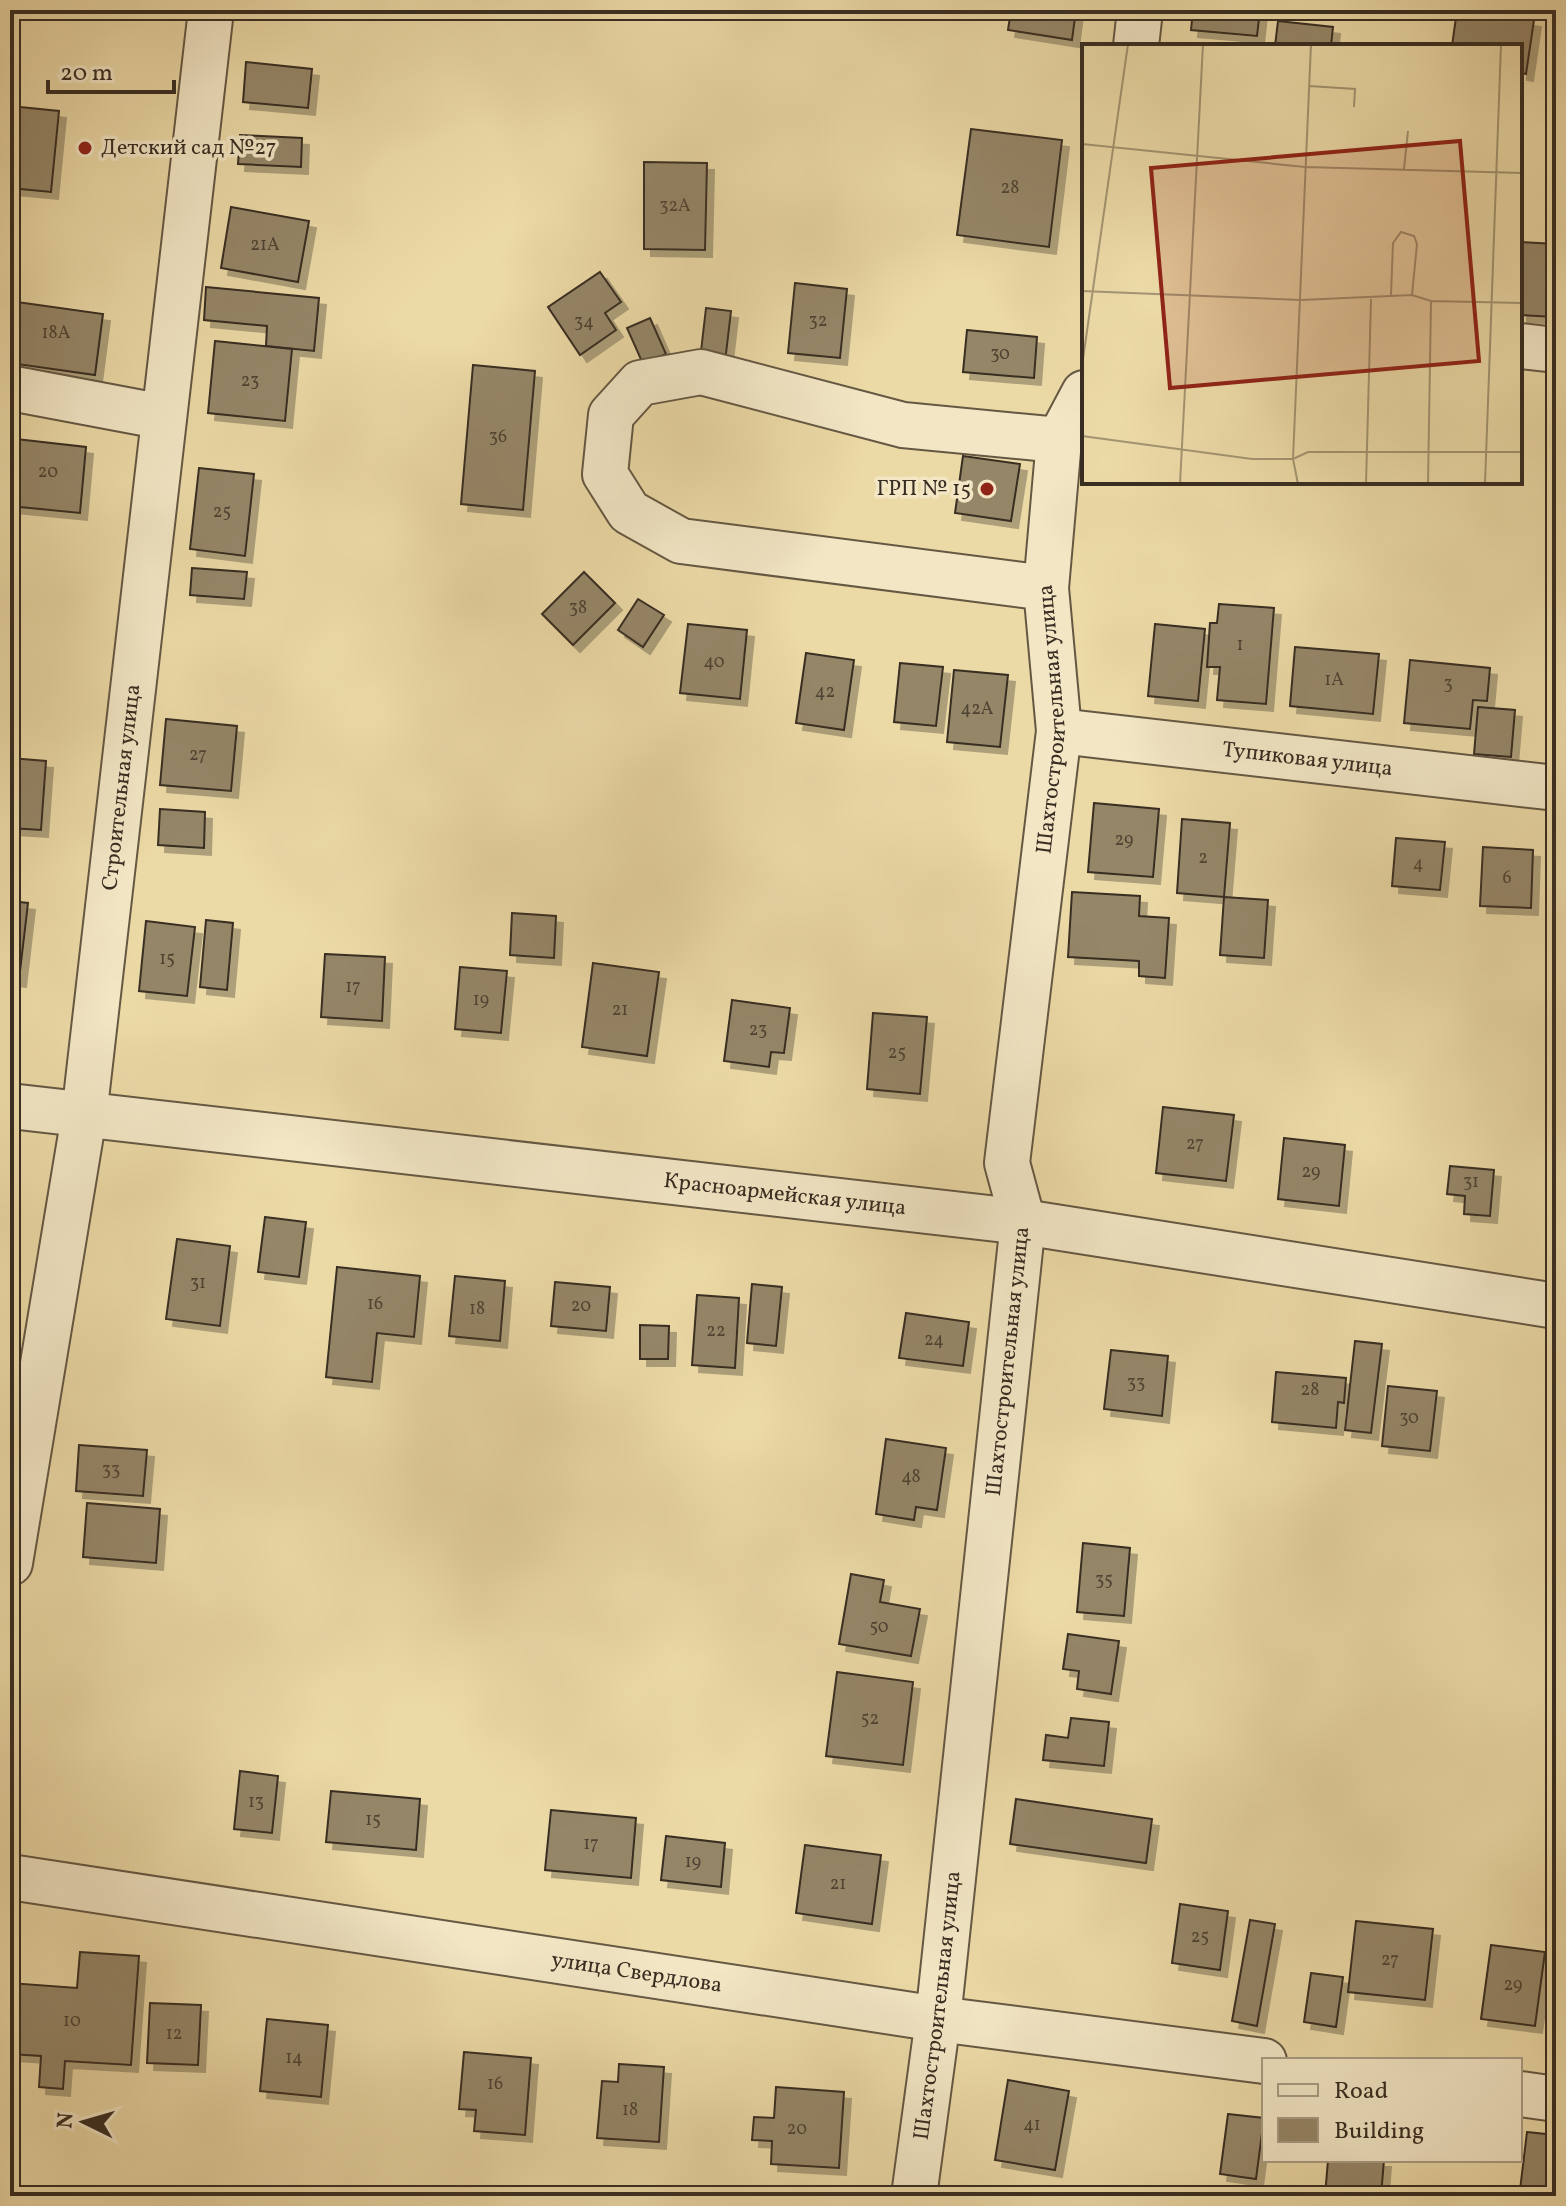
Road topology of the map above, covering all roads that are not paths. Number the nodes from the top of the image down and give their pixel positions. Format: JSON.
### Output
{"nodes":[{"id":1,"x":211,"y":10,"type":"edge"},
{"id":2,"x":1140,"y":10,"type":"edge"},
{"id":3,"x":1136,"y":44,"type":"edge"},
{"id":4,"x":1522,"y":346,"type":"edge"},
{"id":5,"x":1556,"y":350,"type":"edge"},
{"id":6,"x":10,"y":388,"type":"edge"},
{"id":7,"x":1082,"y":397,"type":"edge"},
{"id":8,"x":164,"y":417,"type":"junction"},
{"id":9,"x":1059,"y":440,"type":"junction"},
{"id":10,"x":1046,"y":588,"type":"junction"},
{"id":11,"x":1059,"y":731,"type":"junction"},
{"id":12,"x":1556,"y":788,"type":"edge"},
{"id":13,"x":10,"y":1106,"type":"edge"},
{"id":14,"x":84,"y":1116,"type":"junction"},
{"id":15,"x":1023,"y":1222,"type":"junction"},
{"id":16,"x":1556,"y":1306,"type":"edge"},
{"id":17,"x":10,"y":1563,"type":"edge"},
{"id":18,"x":10,"y":1877,"type":"edge"},
{"id":19,"x":938,"y":2019,"type":"junction"},
{"id":20,"x":1262,"y":2061,"type":"edge"},
{"id":21,"x":1522,"y":2094,"type":"edge"},
{"id":22,"x":1556,"y":2099,"type":"edge"},
{"id":23,"x":914,"y":2196,"type":"edge"}],
"edges":[{"from":1,"to":8,"type":"street","name":"Строительная улица"},
{"from":2,"to":3,"type":"street"},
{"from":4,"to":5,"type":"street"},
{"from":6,"to":8,"type":"street"},
{"from":7,"to":9,"type":"street","name":"Шахтостроительная улица"},
{"from":8,"to":14,"type":"street","name":"Строительная улица"},
{"from":9,"to":10,"type":"street","name":"Шахтостроительная улица"},
{"from":9,"to":10,"type":"street"},
{"from":10,"to":11,"type":"street","name":"Шахтостроительная улица"},
{"from":11,"to":12,"type":"street","name":"Тупиковая улица"},
{"from":11,"to":15,"type":"street","name":"Шахтостроительная улица"},
{"from":13,"to":14,"type":"street","name":"Красноармейская улица"},
{"from":14,"to":15,"type":"street","name":"Красноармейская улица"},
{"from":14,"to":17,"type":"street","name":"Строительная улица"},
{"from":15,"to":16,"type":"street","name":"Красноармейская улица"},
{"from":15,"to":19,"type":"street","name":"Шахтостроительная улица"},
{"from":18,"to":19,"type":"street","name":"улица Свердлова"},
{"from":19,"to":20,"type":"street","name":"улица Свердлова"},
{"from":19,"to":23,"type":"street","name":"Шахтостроительная улица"},
{"from":21,"to":22,"type":"street"}]}
